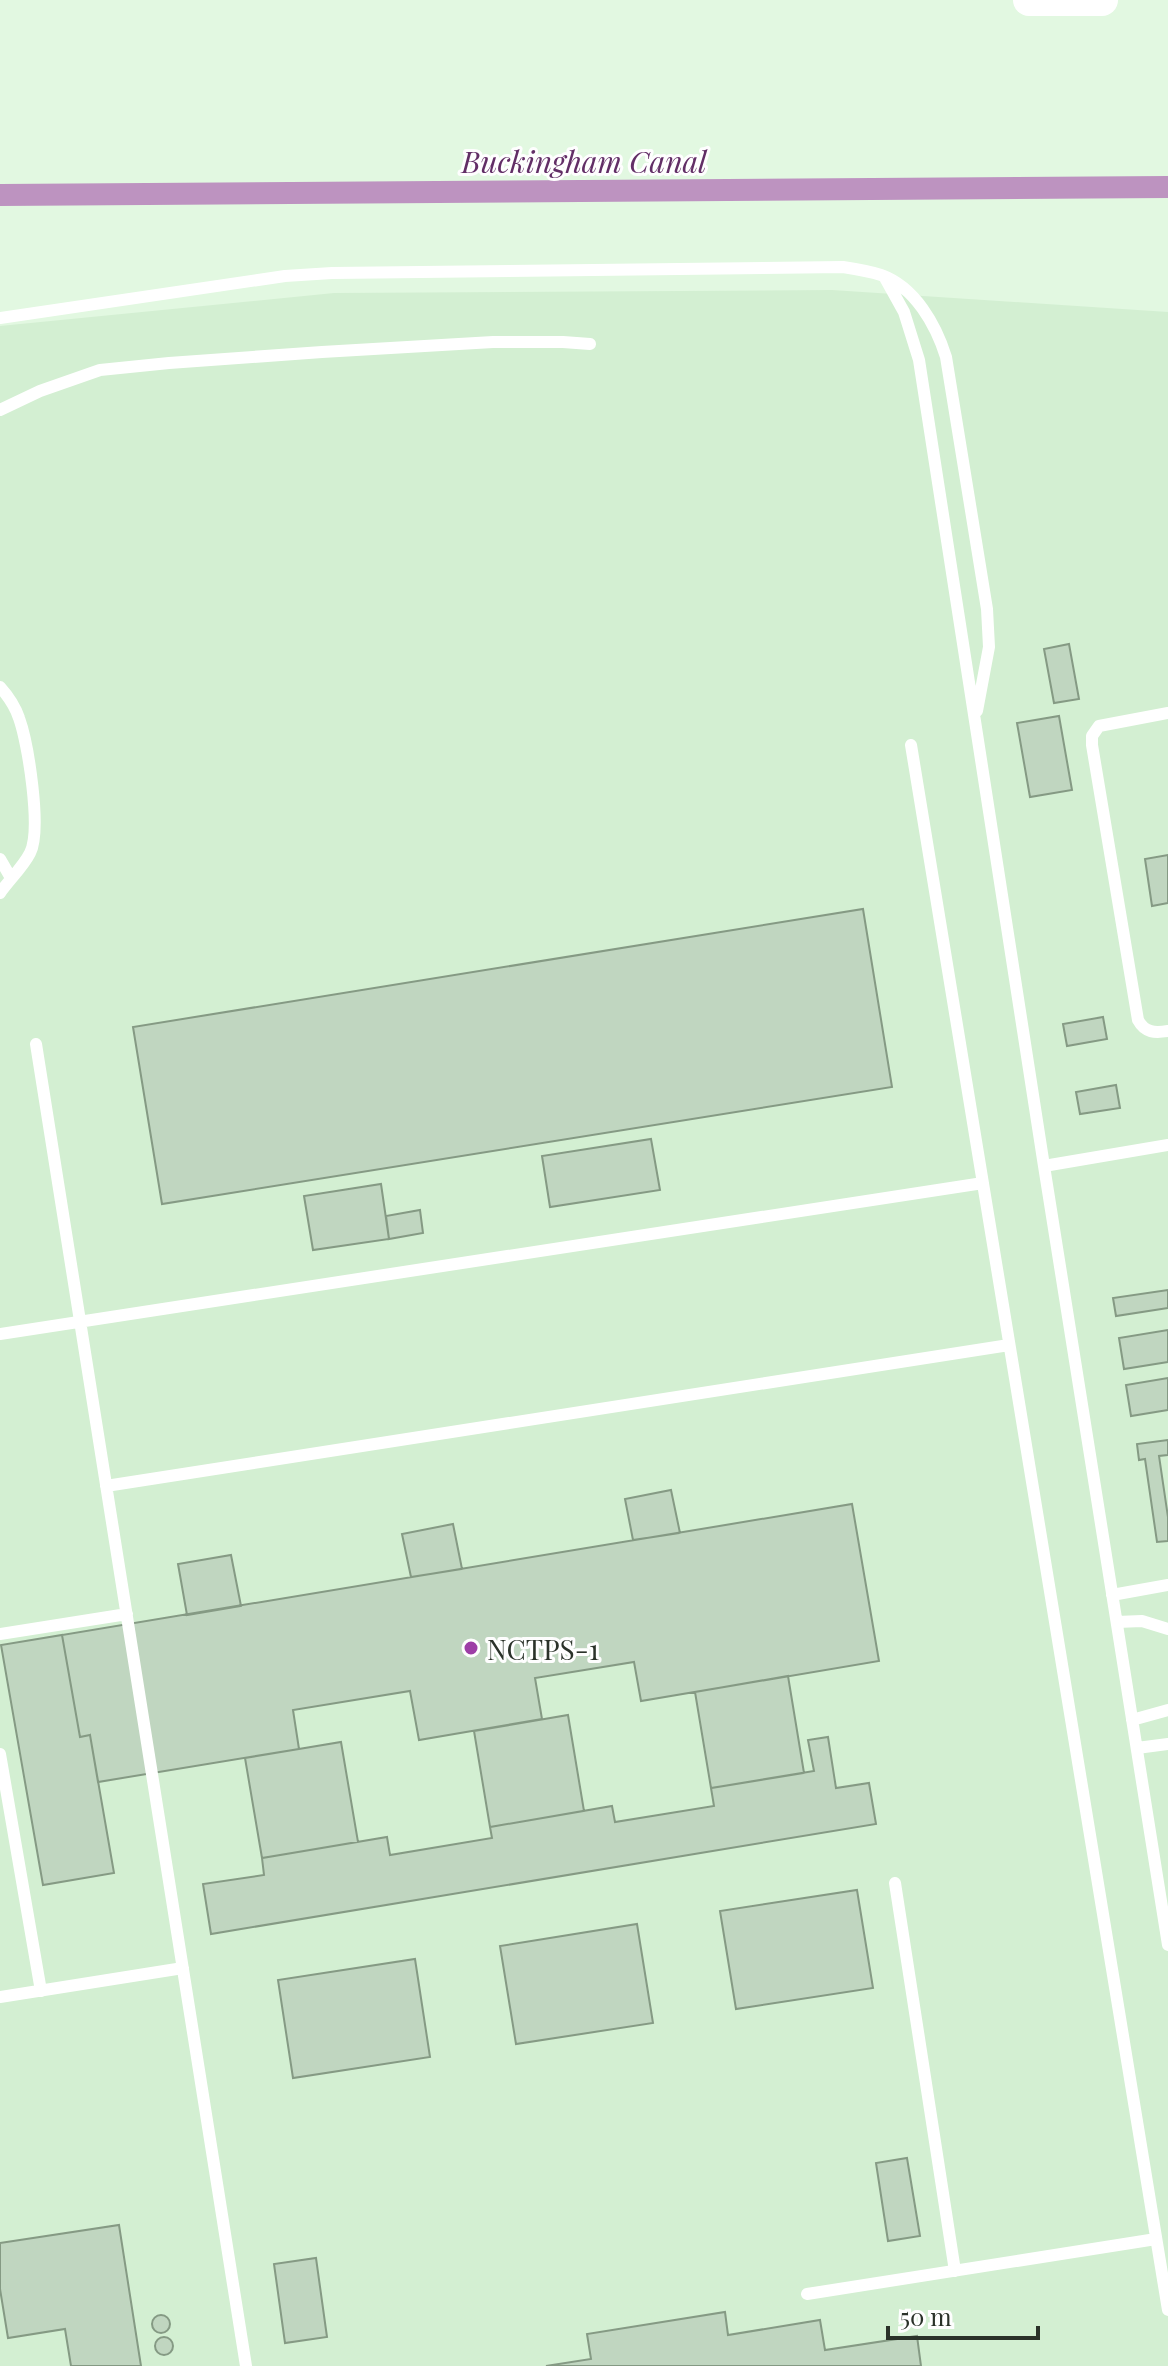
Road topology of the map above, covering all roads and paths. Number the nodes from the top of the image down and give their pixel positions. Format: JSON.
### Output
{"nodes":[{"id":1,"x":1029,"y":0,"type":"edge"},
{"id":2,"x":1102,"y":0,"type":"edge"},
{"id":3,"x":884,"y":276,"type":"junction"},
{"id":4,"x":0,"y":318,"type":"edge"},
{"id":5,"x":590,"y":344,"type":"dead end"},
{"id":6,"x":0,"y":410,"type":"edge"},
{"id":7,"x":0,"y":687,"type":"edge"},
{"id":8,"x":1168,"y":713,"type":"edge"},
{"id":9,"x":975,"y":718,"type":"junction"},
{"id":10,"x":911,"y":745,"type":"dead end"},
{"id":11,"x":0,"y":859,"type":"edge"},
{"id":12,"x":11,"y":878,"type":"junction"},
{"id":13,"x":0,"y":893,"type":"edge"},
{"id":14,"x":1168,"y":1031,"type":"edge"},
{"id":15,"x":36,"y":1044,"type":"dead end"},
{"id":16,"x":1168,"y":1145,"type":"edge"},
{"id":17,"x":1044,"y":1166,"type":"junction"},
{"id":18,"x":983,"y":1183,"type":"junction"},
{"id":19,"x":80,"y":1321,"type":"junction"},
{"id":20,"x":0,"y":1334,"type":"edge"},
{"id":21,"x":1009,"y":1345,"type":"junction"},
{"id":22,"x":106,"y":1486,"type":"junction"},
{"id":23,"x":1168,"y":1585,"type":"edge"},
{"id":24,"x":1112,"y":1595,"type":"junction"},
{"id":25,"x":127,"y":1614,"type":"junction"},
{"id":26,"x":1117,"y":1622,"type":"junction"},
{"id":27,"x":1168,"y":1629,"type":"edge"},
{"id":28,"x":0,"y":1634,"type":"edge"},
{"id":29,"x":1168,"y":1710,"type":"edge"},
{"id":30,"x":1132,"y":1720,"type":"junction"},
{"id":31,"x":1168,"y":1744,"type":"edge"},
{"id":32,"x":1137,"y":1748,"type":"junction"},
{"id":33,"x":0,"y":1754,"type":"edge"},
{"id":34,"x":1168,"y":1855,"type":"edge"},
{"id":35,"x":1154,"y":1857,"type":"junction"},
{"id":36,"x":895,"y":1883,"type":"dead end"},
{"id":37,"x":1168,"y":1945,"type":"edge"},
{"id":38,"x":183,"y":1968,"type":"junction"},
{"id":39,"x":41,"y":1991,"type":"junction"},
{"id":40,"x":0,"y":1997,"type":"edge"},
{"id":41,"x":1156,"y":2239,"type":"junction"},
{"id":42,"x":955,"y":2271,"type":"junction"},
{"id":43,"x":807,"y":2294,"type":"dead end"},
{"id":44,"x":1168,"y":2310,"type":"edge"},
{"id":45,"x":246,"y":2366,"type":"edge"}],
"edges":[{"from":1,"to":2,"type":"main road"},
{"from":3,"to":4,"type":"lane"},
{"from":3,"to":9,"type":"lane"},
{"from":3,"to":9,"type":"lane"},
{"from":5,"to":6,"type":"lane"},
{"from":7,"to":12,"type":"lane"},
{"from":8,"to":14,"type":"lane"},
{"from":9,"to":17,"type":"lane"},
{"from":10,"to":18,"type":"lane"},
{"from":11,"to":12,"type":"lane"},
{"from":12,"to":13,"type":"lane"},
{"from":15,"to":19,"type":"lane"},
{"from":16,"to":17,"type":"lane"},
{"from":17,"to":24,"type":"lane"},
{"from":18,"to":19,"type":"lane"},
{"from":18,"to":21,"type":"lane"},
{"from":19,"to":20,"type":"lane"},
{"from":19,"to":22,"type":"lane"},
{"from":21,"to":22,"type":"lane"},
{"from":21,"to":41,"type":"lane"},
{"from":22,"to":25,"type":"lane"},
{"from":23,"to":24,"type":"lane"},
{"from":24,"to":26,"type":"lane"},
{"from":25,"to":28,"type":"lane"},
{"from":25,"to":38,"type":"lane"},
{"from":26,"to":27,"type":"lane"},
{"from":26,"to":30,"type":"lane"},
{"from":29,"to":30,"type":"lane"},
{"from":30,"to":32,"type":"lane"},
{"from":31,"to":32,"type":"lane"},
{"from":32,"to":35,"type":"lane"},
{"from":33,"to":39,"type":"lane"},
{"from":34,"to":35,"type":"lane"},
{"from":35,"to":37,"type":"lane"},
{"from":36,"to":42,"type":"lane"},
{"from":38,"to":39,"type":"lane"},
{"from":38,"to":45,"type":"lane"},
{"from":39,"to":40,"type":"lane"},
{"from":41,"to":42,"type":"lane"},
{"from":41,"to":44,"type":"lane"},
{"from":42,"to":43,"type":"lane"}]}
